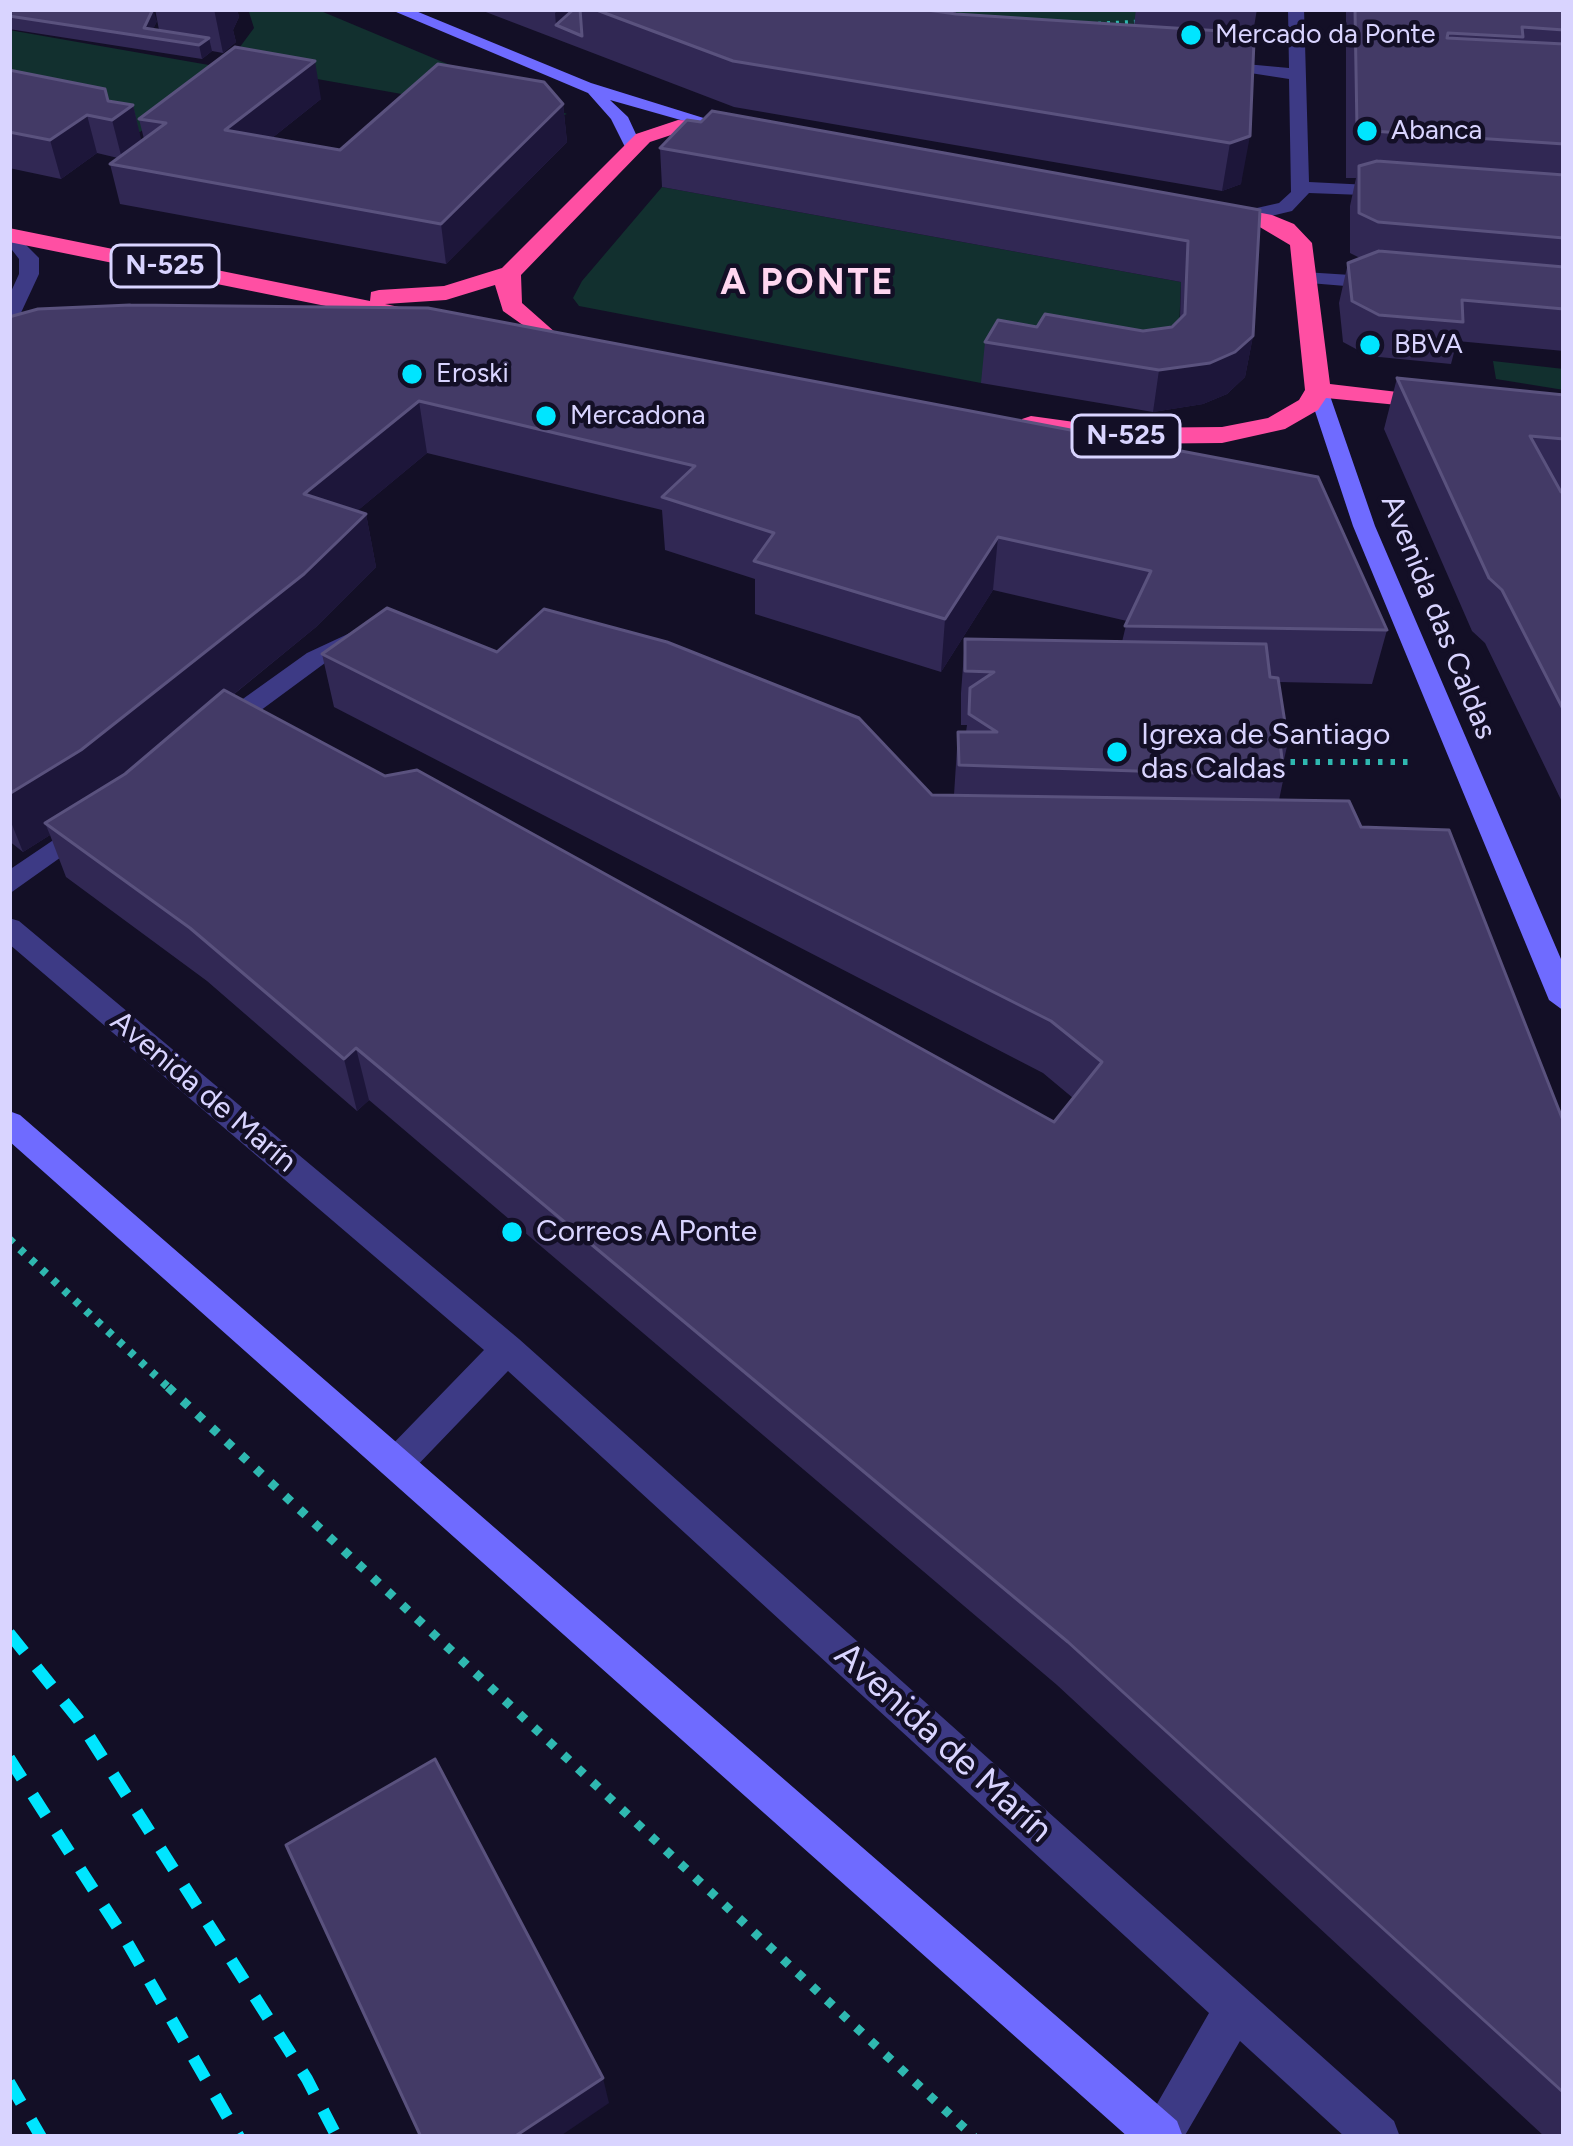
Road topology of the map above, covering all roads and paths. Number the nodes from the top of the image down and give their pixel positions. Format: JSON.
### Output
{"nodes":[{"id":1,"x":1296,"y":9,"type":"edge"},
{"id":2,"x":405,"y":10,"type":"edge"},
{"id":3,"x":1136,"y":22,"type":"edge"},
{"id":4,"x":1090,"y":40,"type":"edge"},
{"id":5,"x":1204,"y":65,"type":"edge"},
{"id":6,"x":1294,"y":74,"type":"junction"},
{"id":7,"x":585,"y":87,"type":"junction"},
{"id":8,"x":730,"y":129,"type":"junction"},
{"id":9,"x":759,"y":134,"type":"edge"},
{"id":10,"x":632,"y":145,"type":"junction"},
{"id":11,"x":1299,"y":190,"type":"junction"},
{"id":12,"x":1405,"y":192,"type":"edge"},
{"id":13,"x":1194,"y":207,"type":"edge"},
{"id":14,"x":1246,"y":216,"type":"junction"},
{"id":15,"x":9,"y":235,"type":"edge"},
{"id":16,"x":510,"y":274,"type":"junction"},
{"id":17,"x":1304,"y":278,"type":"junction"},
{"id":18,"x":1397,"y":284,"type":"edge"},
{"id":19,"x":318,"y":308,"type":"junction"},
{"id":20,"x":9,"y":317,"type":"edge"},
{"id":21,"x":431,"y":319,"type":"edge"},
{"id":22,"x":498,"y":327,"type":"edge"},
{"id":23,"x":1318,"y":390,"type":"junction"},
{"id":24,"x":1475,"y":410,"type":"edge"},
{"id":25,"x":1010,"y":421,"type":"edge"},
{"id":26,"x":350,"y":640,"type":"edge"},
{"id":27,"x":201,"y":742,"type":"edge"},
{"id":28,"x":1270,"y":762,"type":"edge"},
{"id":29,"x":1398,"y":762,"type":"dead end"},
{"id":30,"x":105,"y":813,"type":"edge"},
{"id":31,"x":9,"y":884,"type":"edge"},
{"id":32,"x":9,"y":928,"type":"edge"},
{"id":33,"x":1564,"y":1000,"type":"edge"},
{"id":34,"x":9,"y":1123,"type":"edge"},
{"id":35,"x":9,"y":1238,"type":"edge"},
{"id":36,"x":507,"y":1349,"type":"junction"},
{"id":37,"x":397,"y":1463,"type":"junction"},
{"id":38,"x":1236,"y":2008,"type":"junction"},
{"id":39,"x":1161,"y":2136,"type":"edge"},
{"id":40,"x":974,"y":2137,"type":"edge"},
{"id":41,"x":1378,"y":2137,"type":"edge"}],
"edges":[{"from":1,"to":6,"type":"street"},
{"from":2,"to":7,"type":"street"},
{"from":3,"to":4,"type":"path"},
{"from":5,"to":6,"type":"street"},
{"from":6,"to":11,"type":"street"},
{"from":7,"to":8,"type":"street"},
{"from":7,"to":10,"type":"street"},
{"from":8,"to":9,"type":"highway"},
{"from":8,"to":10,"type":"highway"},
{"from":10,"to":16,"type":"highway"},
{"from":11,"to":12,"type":"street"},
{"from":11,"to":14,"type":"street"},
{"from":13,"to":14,"type":"highway"},
{"from":14,"to":17,"type":"highway","name":"Avenida das Caldas"},
{"from":15,"to":19,"type":"highway","number":"N-525"},
{"from":15,"to":20,"type":"street"},
{"from":16,"to":19,"type":"highway"},
{"from":16,"to":22,"type":"highway"},
{"from":17,"to":18,"type":"street"},
{"from":17,"to":23,"type":"highway","name":"Avenida das Caldas"},
{"from":19,"to":21,"type":"highway","number":"N-525"},
{"from":23,"to":24,"type":"highway"},
{"from":23,"to":25,"type":"highway","number":"N-525"},
{"from":23,"to":33,"type":"street","name":"Avenida das Caldas"},
{"from":26,"to":27,"type":"street"},
{"from":28,"to":29,"type":"path"},
{"from":30,"to":31,"type":"street"},
{"from":32,"to":36,"type":"street","name":"Avenida de Marín"},
{"from":34,"to":37,"type":"street"},
{"from":35,"to":40,"type":"path"},
{"from":36,"to":37,"type":"street"},
{"from":36,"to":38,"type":"street","name":"Avenida de Marín"},
{"from":37,"to":39,"type":"street"},
{"from":38,"to":39,"type":"street"},
{"from":38,"to":41,"type":"street","name":"Avenida de Marín"}]}
